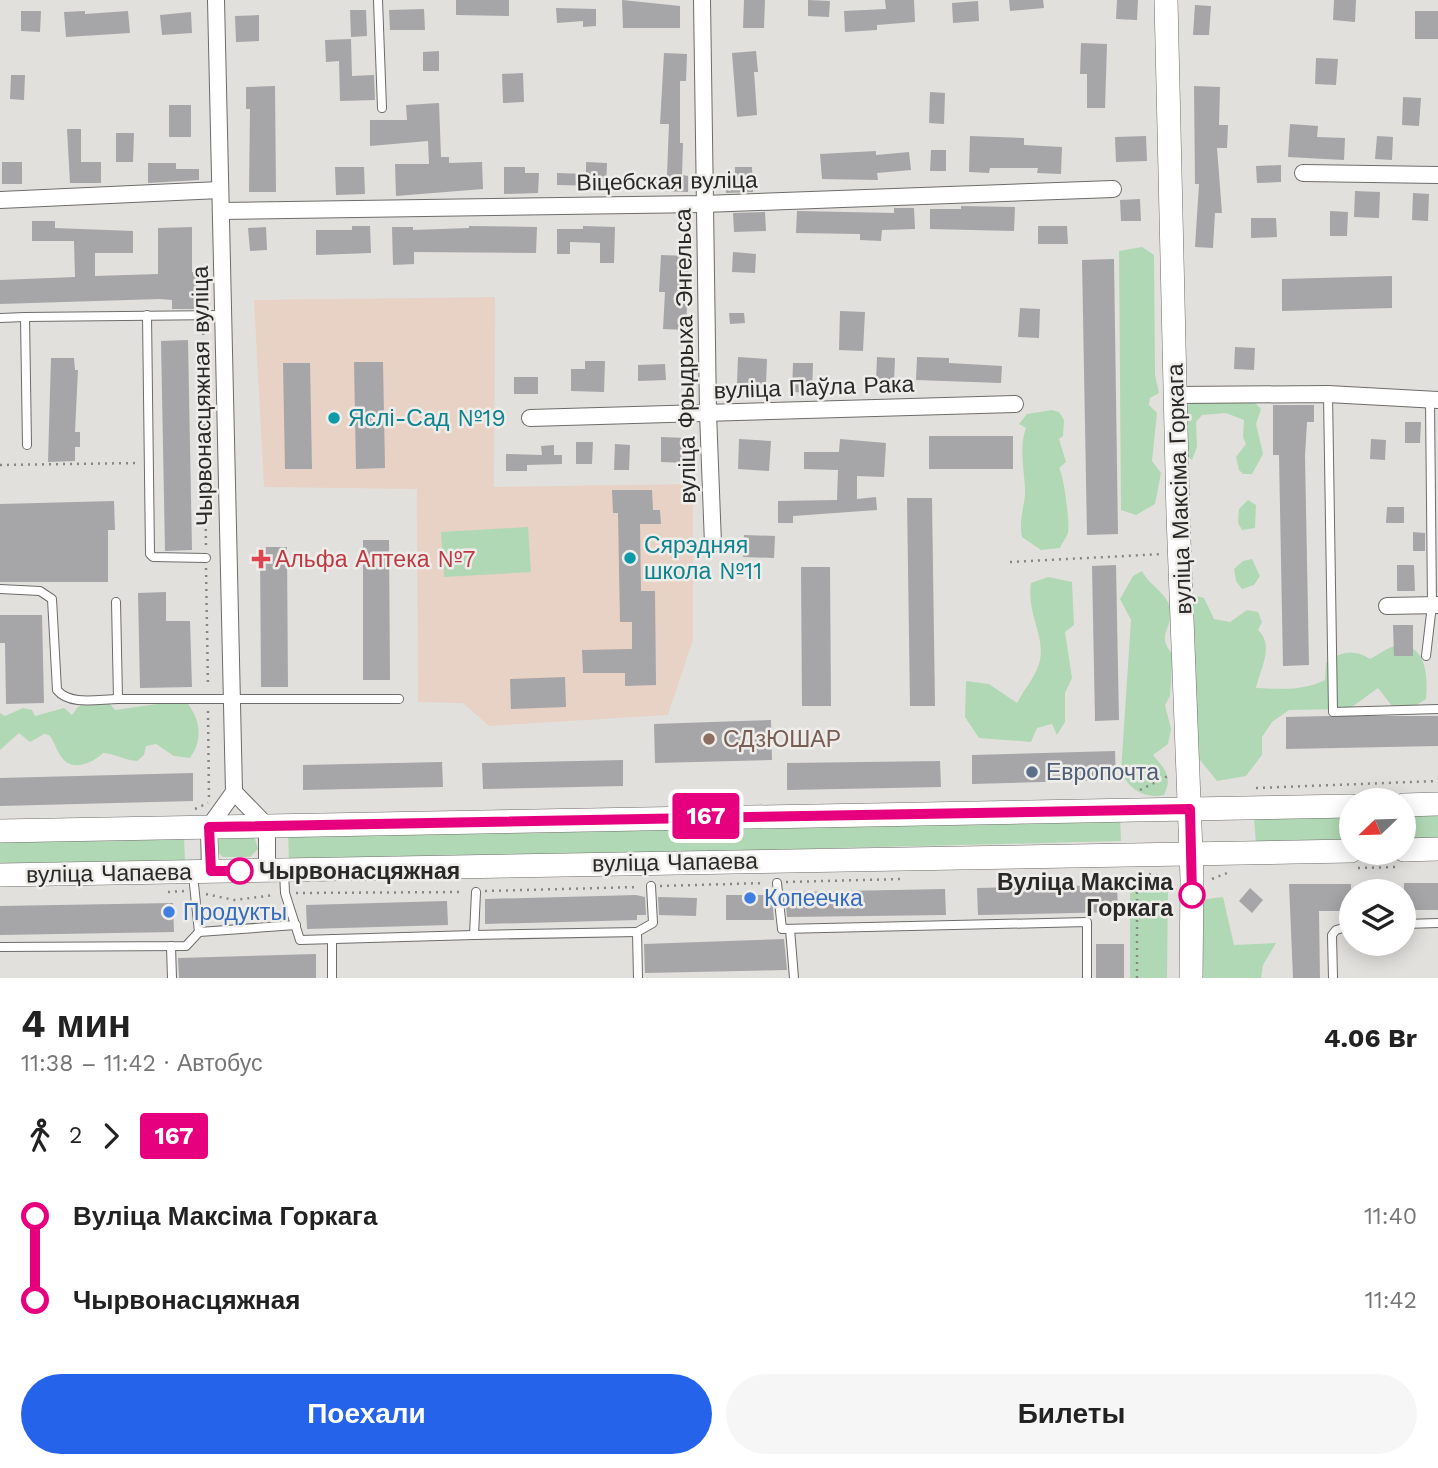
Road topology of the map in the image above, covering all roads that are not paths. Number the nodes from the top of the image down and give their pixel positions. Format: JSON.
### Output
{"nodes":[{"id":1,"x":216,"y":0,"type":"edge"},
{"id":2,"x":378,"y":0,"type":"edge"},
{"id":3,"x":702,"y":0,"type":"edge"},
{"id":4,"x":1166,"y":0,"type":"edge"},
{"id":5,"x":382,"y":108,"type":"dead end"},
{"id":6,"x":1303,"y":173,"type":"dead end"},
{"id":7,"x":1438,"y":175,"type":"edge"},
{"id":8,"x":1113,"y":189,"type":"dead end"},
{"id":9,"x":220,"y":191,"type":"junction"},
{"id":10,"x":0,"y":200,"type":"edge"},
{"id":11,"x":704,"y":204,"type":"junction"},
{"id":12,"x":221,"y":211,"type":"junction"},
{"id":13,"x":147,"y":315,"type":"junction"},
{"id":14,"x":223,"y":315,"type":"junction"},
{"id":15,"x":25,"y":317,"type":"junction"},
{"id":16,"x":0,"y":318,"type":"edge"},
{"id":17,"x":1328,"y":394,"type":"junction"},
{"id":18,"x":1177,"y":395,"type":"junction"},
{"id":19,"x":1434,"y":400,"type":"edge"},
{"id":20,"x":1015,"y":404,"type":"dead end"},
{"id":21,"x":708,"y":413,"type":"junction"},
{"id":22,"x":530,"y":418,"type":"dead end"},
{"id":23,"x":27,"y":444,"type":"dead end"},
{"id":24,"x":713,"y":544,"type":"dead end"},
{"id":25,"x":206,"y":558,"type":"dead end"},
{"id":26,"x":0,"y":589,"type":"edge"},
{"id":27,"x":116,"y":602,"type":"dead end"},
{"id":28,"x":1435,"y":605,"type":"edge"},
{"id":29,"x":1387,"y":606,"type":"dead end"},
{"id":30,"x":1426,"y":656,"type":"dead end"},
{"id":31,"x":118,"y":698,"type":"junction"},
{"id":32,"x":399,"y":699,"type":"dead end"},
{"id":33,"x":232,"y":700,"type":"junction"},
{"id":34,"x":1438,"y":709,"type":"edge"},
{"id":35,"x":234,"y":792,"type":"junction"},
{"id":36,"x":1438,"y":804,"type":"edge"},
{"id":37,"x":1416,"y":805,"type":"edge"},
{"id":38,"x":1339,"y":806,"type":"edge"},
{"id":39,"x":1190,"y":809,"type":"junction"},
{"id":40,"x":267,"y":826,"type":"junction"},
{"id":41,"x":209,"y":827,"type":"junction"},
{"id":42,"x":0,"y":831,"type":"edge"},
{"id":43,"x":1438,"y":849,"type":"edge"},
{"id":44,"x":1416,"y":850,"type":"edge"},
{"id":45,"x":1339,"y":851,"type":"edge"},
{"id":46,"x":1191,"y":854,"type":"junction"},
{"id":47,"x":0,"y":875,"type":"edge"},
{"id":48,"x":199,"y":878,"type":"junction"},
{"id":49,"x":279,"y":879,"type":"junction"},
{"id":50,"x":777,"y":883,"type":"road end"},
{"id":51,"x":651,"y":887,"type":"road end"},
{"id":52,"x":476,"y":892,"type":"road end"},
{"id":53,"x":1438,"y":923,"type":"edge"},
{"id":54,"x":1416,"y":924,"type":"edge"},
{"id":55,"x":296,"y":925,"type":"junction"},
{"id":56,"x":790,"y":929,"type":"junction"},
{"id":57,"x":1339,"y":929,"type":"edge"},
{"id":58,"x":199,"y":932,"type":"junction"},
{"id":59,"x":637,"y":932,"type":"junction"},
{"id":60,"x":474,"y":935,"type":"junction"},
{"id":61,"x":331,"y":939,"type":"junction"},
{"id":62,"x":171,"y":946,"type":"junction"},
{"id":63,"x":0,"y":947,"type":"edge"},
{"id":64,"x":172,"y":978,"type":"edge"},
{"id":65,"x":332,"y":978,"type":"edge"},
{"id":66,"x":638,"y":978,"type":"edge"},
{"id":67,"x":794,"y":978,"type":"edge"},
{"id":68,"x":1087,"y":978,"type":"edge"},
{"id":69,"x":1191,"y":978,"type":"edge"},
{"id":70,"x":1333,"y":978,"type":"edge"}],
"edges":[{"from":1,"to":9,"type":"street","name":"Чырвонасцяжная вуліца"},
{"from":2,"to":5,"type":"lane"},
{"from":3,"to":11,"type":"street","name":"вуліца Фрыдрыха Энгельса"},
{"from":4,"to":18,"type":"main road","name":"вуліца Максіма Горкага"},
{"from":6,"to":7,"type":"street"},
{"from":8,"to":11,"type":"street","name":"Віцебская вуліца"},
{"from":9,"to":10,"type":"street"},
{"from":9,"to":12,"type":"street","name":"Чырвонасцяжная вуліца"},
{"from":11,"to":12,"type":"street","name":"Віцебская вуліца"},
{"from":11,"to":21,"type":"street","name":"вуліца Фрыдрыха Энгельса"},
{"from":12,"to":14,"type":"street","name":"Чырвонасцяжная вуліца"},
{"from":13,"to":14,"type":"lane"},
{"from":13,"to":15,"type":"lane"},
{"from":13,"to":25,"type":"lane"},
{"from":14,"to":33,"type":"street","name":"Чырвонасцяжная вуліца"},
{"from":15,"to":16,"type":"lane"},
{"from":15,"to":23,"type":"lane"},
{"from":17,"to":18,"type":"street"},
{"from":17,"to":19,"type":"street"},
{"from":17,"to":34,"type":"lane"},
{"from":18,"to":39,"type":"main road","name":"вуліца Максіма Горкага"},
{"from":19,"to":28,"type":"lane"},
{"from":20,"to":21,"type":"street","name":"вуліца Паўла Рака"},
{"from":21,"to":22,"type":"street","name":"вуліца Паўла Рака"},
{"from":21,"to":24,"type":"street","name":"вуліца Фрыдрыха Энгельса"},
{"from":26,"to":31,"type":"lane"},
{"from":27,"to":31,"type":"lane"},
{"from":28,"to":29,"type":"street"},
{"from":28,"to":30,"type":"lane"},
{"from":31,"to":33,"type":"lane"},
{"from":32,"to":33,"type":"lane"},
{"from":33,"to":35,"type":"street","name":"Чырвонасцяжная вуліца"},
{"from":35,"to":40,"type":"street"},
{"from":35,"to":41,"type":"street"},
{"from":36,"to":37,"type":"main road"},
{"from":38,"to":39,"type":"main road","name":"вуліца Чапаева"},
{"from":39,"to":40,"type":"main road","name":"вуліца Чапаева"},
{"from":39,"to":46,"type":"main road","name":"вуліца Максіма Горкага"},
{"from":40,"to":41,"type":"main road","name":"вуліца Чапаева"},
{"from":40,"to":49,"type":"street"},
{"from":41,"to":42,"type":"main road","name":"вуліца Чапаева"},
{"from":41,"to":48,"type":"street"},
{"from":43,"to":44,"type":"main road"},
{"from":45,"to":46,"type":"main road","name":"вуліца Чапаева"},
{"from":46,"to":49,"type":"main road","name":"вуліца Чапаева"},
{"from":46,"to":69,"type":"main road","name":"вуліца Максіма Горкага"},
{"from":47,"to":48,"type":"main road","name":"вуліца Чапаева"},
{"from":48,"to":49,"type":"main road","name":"вуліца Чапаева"},
{"from":48,"to":58,"type":"lane"},
{"from":49,"to":55,"type":"lane"},
{"from":50,"to":56,"type":"lane"},
{"from":51,"to":59,"type":"lane"},
{"from":52,"to":60,"type":"lane"},
{"from":53,"to":54,"type":"lane"},
{"from":55,"to":58,"type":"lane"},
{"from":55,"to":61,"type":"lane"},
{"from":56,"to":67,"type":"lane"},
{"from":56,"to":68,"type":"lane"},
{"from":57,"to":70,"type":"lane"},
{"from":58,"to":62,"type":"lane"},
{"from":59,"to":60,"type":"lane"},
{"from":59,"to":66,"type":"lane"},
{"from":60,"to":61,"type":"lane"},
{"from":61,"to":65,"type":"lane"},
{"from":62,"to":63,"type":"lane"},
{"from":62,"to":64,"type":"lane"}]}
